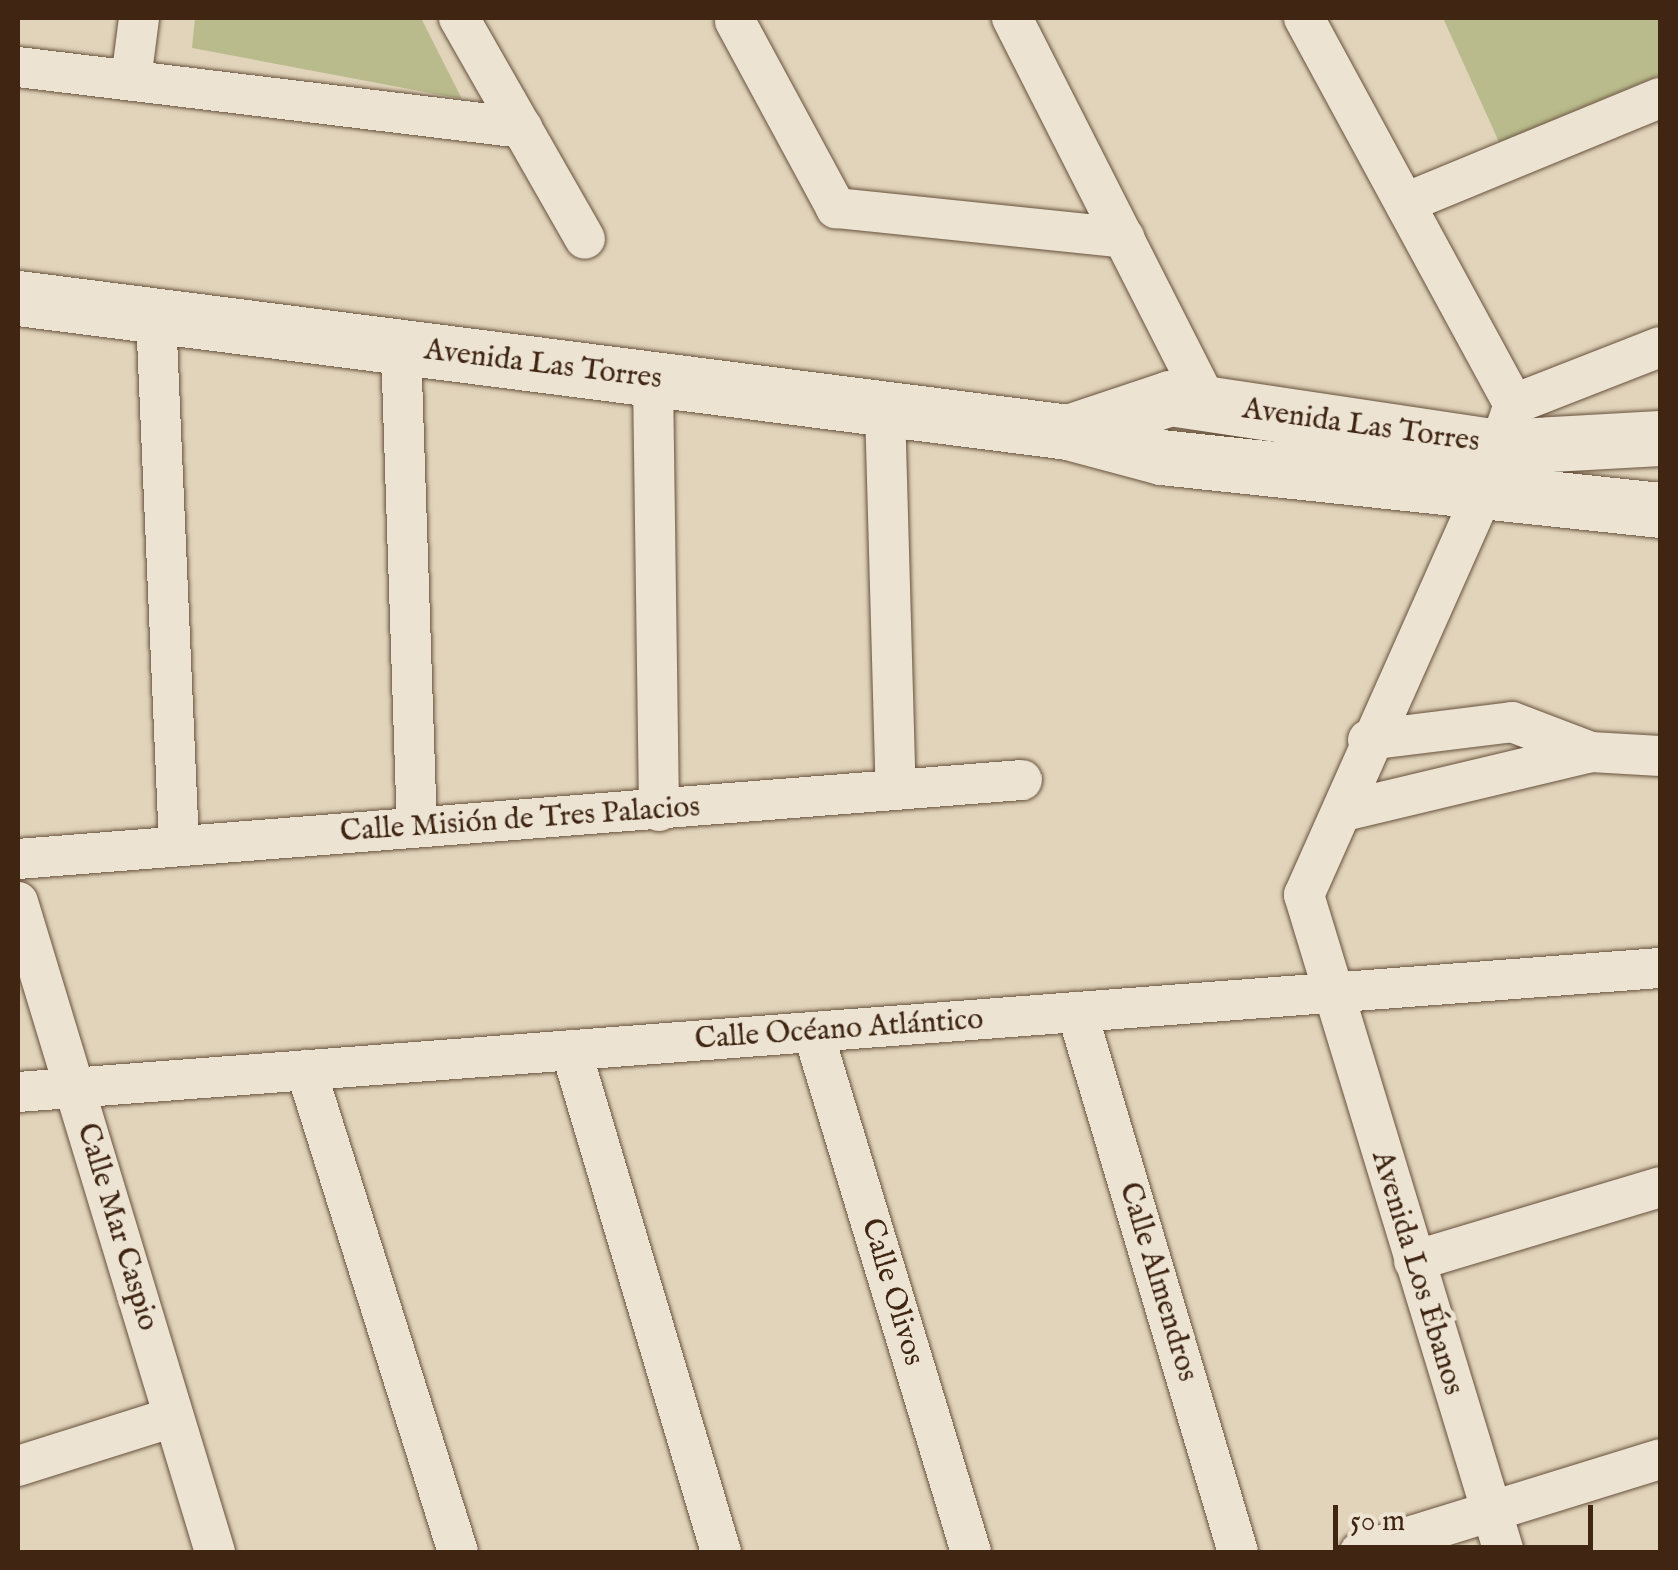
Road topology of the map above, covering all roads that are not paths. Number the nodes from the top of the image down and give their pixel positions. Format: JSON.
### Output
{"nodes":[{"id":1,"x":139,"y":18,"type":"edge"},
{"id":2,"x":460,"y":18,"type":"edge"},
{"id":3,"x":1012,"y":18,"type":"edge"},
{"id":4,"x":1304,"y":18,"type":"edge"},
{"id":5,"x":735,"y":21,"type":"dead end"},
{"id":6,"x":18,"y":67,"type":"edge"},
{"id":7,"x":131,"y":80,"type":"junction"},
{"id":8,"x":1660,"y":98,"type":"edge"},
{"id":9,"x":522,"y":128,"type":"junction"},
{"id":10,"x":1405,"y":203,"type":"junction"},
{"id":11,"x":1124,"y":238,"type":"junction"},
{"id":12,"x":585,"y":239,"type":"dead end"},
{"id":13,"x":18,"y":298,"type":"edge"},
{"id":14,"x":156,"y":316,"type":"junction"},
{"id":15,"x":402,"y":347,"type":"junction"},
{"id":16,"x":1660,"y":347,"type":"edge"},
{"id":17,"x":653,"y":379,"type":"junction"},
{"id":18,"x":1207,"y":404,"type":"junction"},
{"id":19,"x":885,"y":408,"type":"junction"},
{"id":20,"x":1068,"y":432,"type":"junction"},
{"id":21,"x":1660,"y":438,"type":"edge"},
{"id":22,"x":1499,"y":446,"type":"junction"},
{"id":23,"x":1660,"y":510,"type":"edge"},
{"id":24,"x":1368,"y":740,"type":"junction"},
{"id":25,"x":1591,"y":752,"type":"junction"},
{"id":26,"x":1660,"y":756,"type":"edge"},
{"id":27,"x":1022,"y":780,"type":"dead end"},
{"id":28,"x":896,"y":790,"type":"junction"},
{"id":29,"x":659,"y":810,"type":"junction"},
{"id":30,"x":1344,"y":811,"type":"junction"},
{"id":31,"x":417,"y":828,"type":"junction"},
{"id":32,"x":179,"y":845,"type":"junction"},
{"id":33,"x":18,"y":859,"type":"edge"},
{"id":34,"x":18,"y":902,"type":"edge"},
{"id":35,"x":1660,"y":968,"type":"edge"},
{"id":36,"x":1330,"y":993,"type":"junction"},
{"id":37,"x":1077,"y":1012,"type":"junction"},
{"id":38,"x":813,"y":1032,"type":"junction"},
{"id":39,"x":571,"y":1050,"type":"junction"},
{"id":40,"x":306,"y":1070,"type":"junction"},
{"id":41,"x":75,"y":1087,"type":"junction"},
{"id":42,"x":18,"y":1092,"type":"edge"},
{"id":43,"x":1660,"y":1187,"type":"edge"},
{"id":44,"x":1414,"y":1261,"type":"junction"},
{"id":45,"x":173,"y":1416,"type":"junction"},
{"id":46,"x":1660,"y":1459,"type":"edge"},
{"id":47,"x":18,"y":1466,"type":"edge"},
{"id":48,"x":1492,"y":1512,"type":"junction"},
{"id":49,"x":215,"y":1552,"type":"edge"},
{"id":50,"x":458,"y":1552,"type":"edge"},
{"id":51,"x":721,"y":1552,"type":"edge"},
{"id":52,"x":971,"y":1552,"type":"edge"},
{"id":53,"x":1238,"y":1552,"type":"edge"},
{"id":54,"x":1360,"y":1552,"type":"edge"},
{"id":55,"x":1504,"y":1552,"type":"edge"}],
"edges":[{"from":1,"to":7,"type":"street"},
{"from":2,"to":9,"type":"street"},
{"from":3,"to":11,"type":"street"},
{"from":4,"to":10,"type":"street"},
{"from":5,"to":11,"type":"street"},
{"from":6,"to":7,"type":"street"},
{"from":7,"to":9,"type":"street"},
{"from":8,"to":10,"type":"street"},
{"from":9,"to":12,"type":"street"},
{"from":10,"to":22,"type":"street"},
{"from":11,"to":18,"type":"street"},
{"from":13,"to":14,"type":"street","name":"Avenida Las Torres"},
{"from":14,"to":15,"type":"street","name":"Avenida Las Torres"},
{"from":14,"to":32,"type":"street"},
{"from":15,"to":17,"type":"street","name":"Avenida Las Torres"},
{"from":15,"to":31,"type":"street"},
{"from":16,"to":22,"type":"street"},
{"from":17,"to":19,"type":"street","name":"Avenida Las Torres"},
{"from":17,"to":29,"type":"street"},
{"from":18,"to":20,"type":"street","name":"Avenida Las Torres"},
{"from":18,"to":22,"type":"street","name":"Avenida Las Torres"},
{"from":19,"to":20,"type":"street","name":"Avenida Las Torres"},
{"from":19,"to":28,"type":"street"},
{"from":20,"to":22,"type":"street","name":"Avenida Las Torres"},
{"from":21,"to":22,"type":"street","name":"Avenida Las Torres"},
{"from":22,"to":23,"type":"street","name":"Avenida Las Torres"},
{"from":22,"to":24,"type":"street"},
{"from":24,"to":25,"type":"street"},
{"from":24,"to":30,"type":"street"},
{"from":25,"to":26,"type":"street"},
{"from":25,"to":30,"type":"street"},
{"from":27,"to":28,"type":"street","name":"Calle Misión de Tres Palacios"},
{"from":28,"to":29,"type":"street","name":"Calle Misión de Tres Palacios"},
{"from":29,"to":31,"type":"street","name":"Calle Misión de Tres Palacios"},
{"from":30,"to":36,"type":"street","name":"Avenida Los Ébanos"},
{"from":31,"to":32,"type":"street","name":"Calle Misión de Tres Palacios"},
{"from":32,"to":33,"type":"street","name":"Calle Misión de Tres Palacios"},
{"from":34,"to":41,"type":"street","name":"Calle Mar Caspio"},
{"from":35,"to":36,"type":"street","name":"Calle Océano Atlántico"},
{"from":36,"to":37,"type":"street","name":"Calle Océano Atlántico"},
{"from":36,"to":44,"type":"street","name":"Avenida Los Ébanos"},
{"from":37,"to":38,"type":"street","name":"Calle Océano Atlántico"},
{"from":37,"to":53,"type":"street","name":"Calle Almendros"},
{"from":38,"to":39,"type":"street","name":"Calle Océano Atlántico"},
{"from":38,"to":52,"type":"street","name":"Calle Olivos"},
{"from":39,"to":40,"type":"street","name":"Calle Océano Atlántico"},
{"from":39,"to":51,"type":"street"},
{"from":40,"to":41,"type":"street","name":"Calle Océano Atlántico"},
{"from":40,"to":50,"type":"street"},
{"from":41,"to":42,"type":"street","name":"Calle Océano Atlántico"},
{"from":41,"to":45,"type":"street","name":"Calle Mar Caspio"},
{"from":43,"to":44,"type":"street"},
{"from":44,"to":48,"type":"street","name":"Avenida Los Ébanos"},
{"from":45,"to":47,"type":"street"},
{"from":45,"to":49,"type":"street","name":"Calle Mar Caspio"},
{"from":46,"to":48,"type":"street"},
{"from":48,"to":54,"type":"street"},
{"from":48,"to":55,"type":"street","name":"Avenida Los Ébanos"}]}
